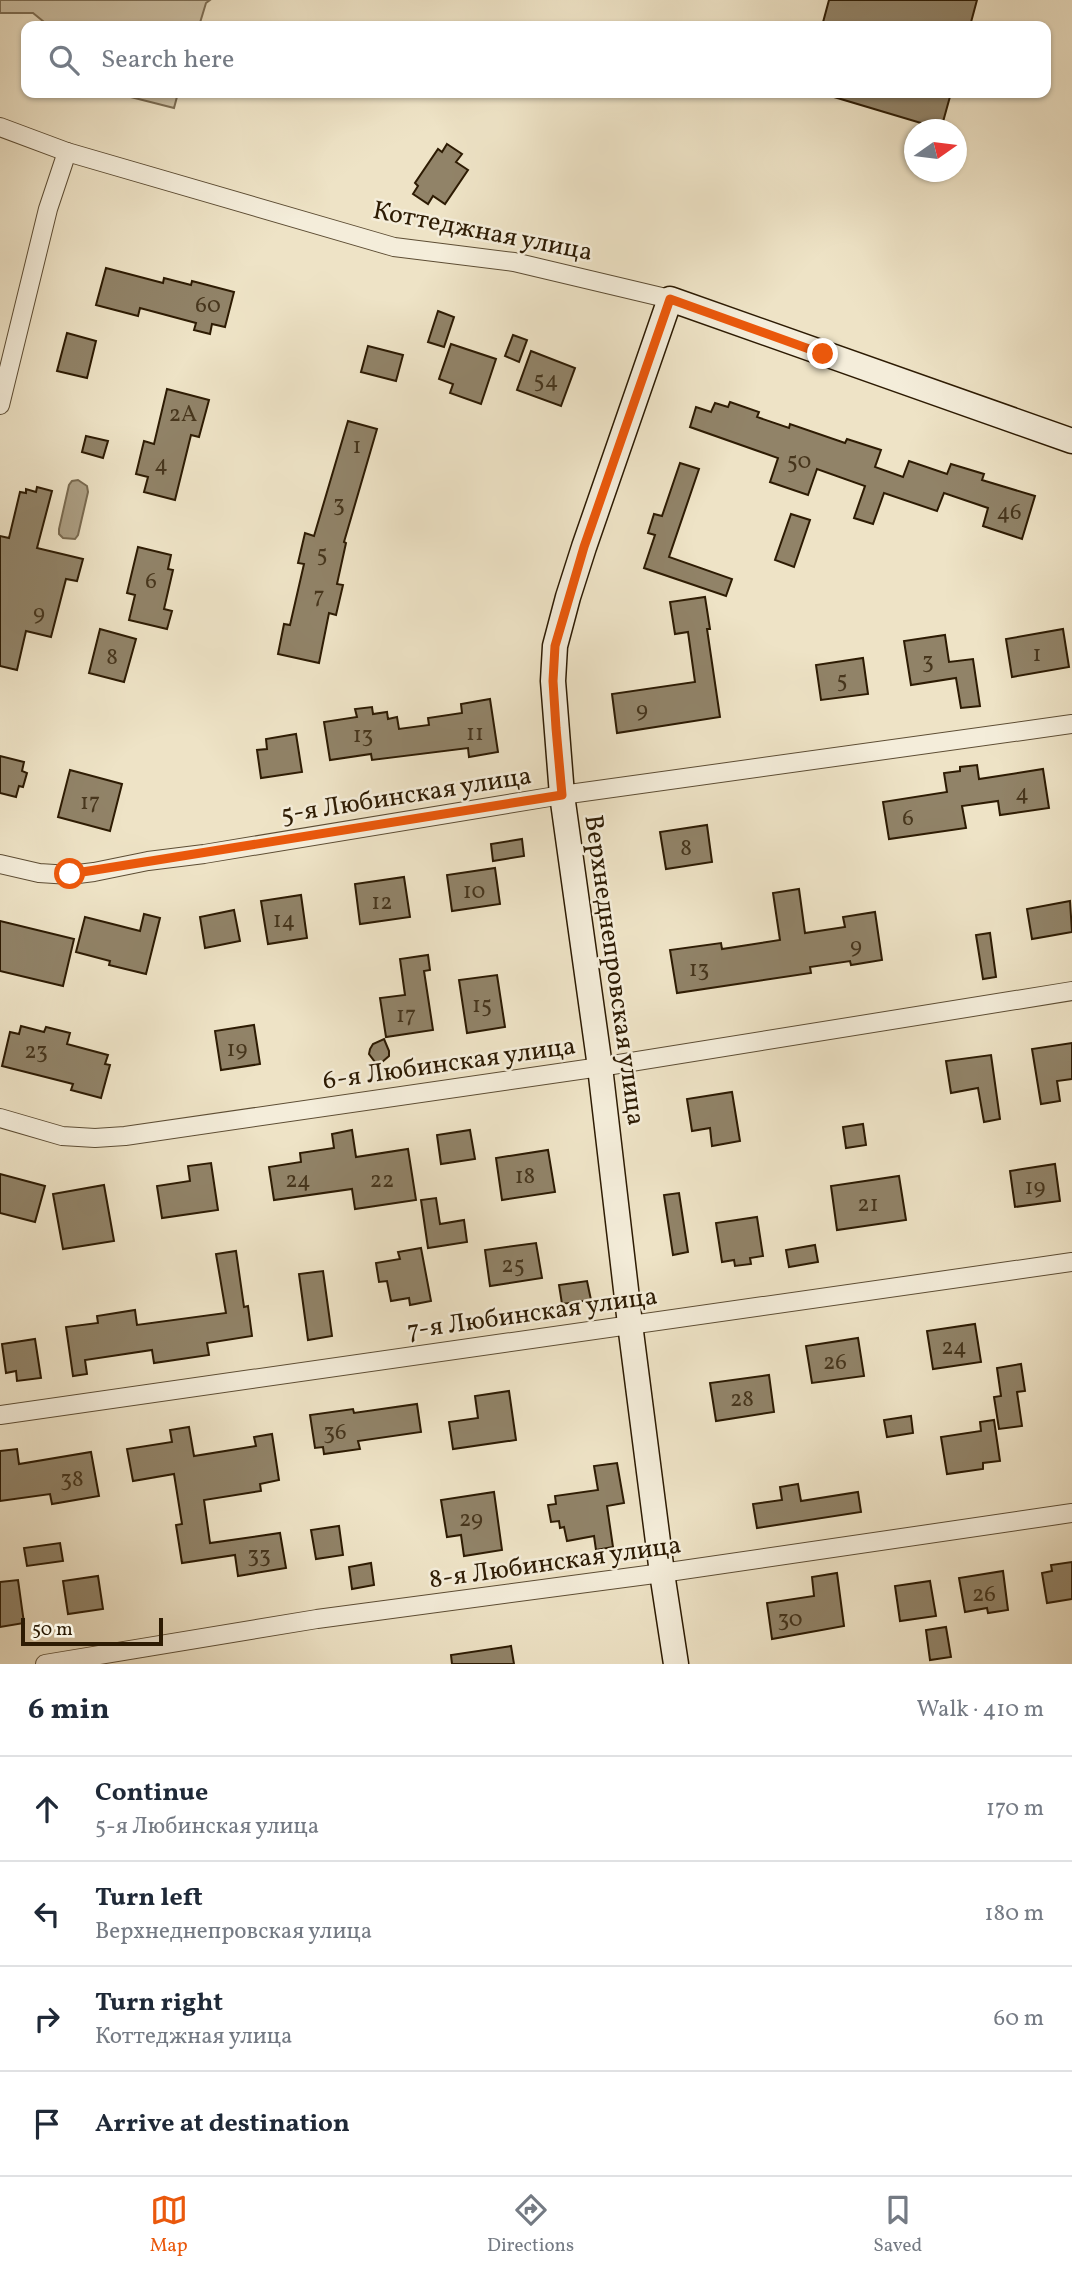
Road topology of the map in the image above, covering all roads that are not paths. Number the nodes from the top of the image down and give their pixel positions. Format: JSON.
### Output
{"nodes":[{"id":1,"x":0,"y":127,"type":"edge"},
{"id":2,"x":67,"y":152,"type":"junction"},
{"id":3,"x":670,"y":299,"type":"junction"},
{"id":4,"x":0,"y":405,"type":"edge"},
{"id":5,"x":1072,"y":441,"type":"edge"},
{"id":6,"x":1072,"y":724,"type":"edge"},
{"id":7,"x":562,"y":795,"type":"junction"},
{"id":8,"x":0,"y":864,"type":"edge"},
{"id":9,"x":1072,"y":991,"type":"edge"},
{"id":10,"x":600,"y":1067,"type":"junction"},
{"id":11,"x":0,"y":1118,"type":"edge"},
{"id":12,"x":1072,"y":1262,"type":"edge"},
{"id":13,"x":630,"y":1324,"type":"junction"},
{"id":14,"x":0,"y":1415,"type":"edge"},
{"id":15,"x":1072,"y":1513,"type":"edge"},
{"id":16,"x":662,"y":1573,"type":"junction"},
{"id":17,"x":45,"y":1664,"type":"edge"},
{"id":18,"x":676,"y":1664,"type":"edge"}],
"edges":[{"from":1,"to":2,"type":"street","name":"Коттеджная улица"},
{"from":2,"to":3,"type":"street","name":"Коттеджная улица"},
{"from":2,"to":4,"type":"street"},
{"from":3,"to":5,"type":"street","name":"Коттеджная улица"},
{"from":3,"to":7,"type":"street","name":"Верхнеднепровская улица"},
{"from":6,"to":7,"type":"street","name":"5-я Любинская улица"},
{"from":7,"to":8,"type":"street","name":"5-я Любинская улица"},
{"from":7,"to":10,"type":"street","name":"Верхнеднепровская улица"},
{"from":9,"to":10,"type":"street","name":"6-я Любинская улица"},
{"from":10,"to":11,"type":"street","name":"6-я Любинская улица"},
{"from":10,"to":13,"type":"street","name":"Верхнеднепровская улица"},
{"from":12,"to":13,"type":"street","name":"7-я Любинская улица"},
{"from":13,"to":14,"type":"street","name":"7-я Любинская улица"},
{"from":13,"to":16,"type":"street","name":"Верхнеднепровская улица"},
{"from":15,"to":16,"type":"street","name":"8-я Любинская улица"},
{"from":16,"to":17,"type":"street","name":"8-я Любинская улица"},
{"from":16,"to":18,"type":"street","name":"Верхнеднепровская улица"}]}
